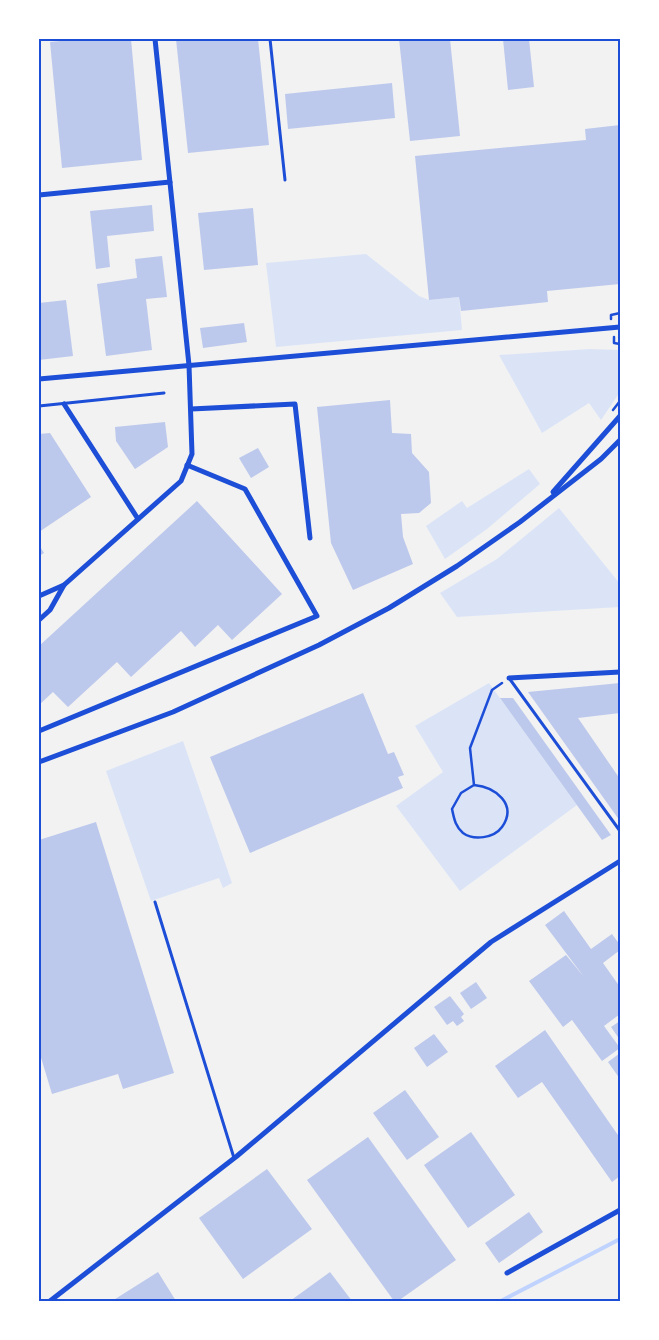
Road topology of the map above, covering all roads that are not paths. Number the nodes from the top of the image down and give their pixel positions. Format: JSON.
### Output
{"nodes":[{"id":1,"x":156,"y":39,"type":"edge"},
{"id":2,"x":270,"y":39,"type":"edge"},
{"id":3,"x":285,"y":180,"type":"dead end"},
{"id":4,"x":170,"y":182,"type":"junction"},
{"id":5,"x":39,"y":195,"type":"edge"},
{"id":6,"x":618,"y":328,"type":"edge"},
{"id":7,"x":189,"y":365,"type":"junction"},
{"id":8,"x":39,"y":379,"type":"edge"},
{"id":9,"x":164,"y":393,"type":"dead end"},
{"id":10,"x":64,"y":404,"type":"junction"},
{"id":11,"x":39,"y":406,"type":"edge"},
{"id":12,"x":190,"y":409,"type":"junction"},
{"id":13,"x":620,"y":416,"type":"edge"},
{"id":14,"x":620,"y":440,"type":"edge"},
{"id":15,"x":187,"y":464,"type":"junction"},
{"id":16,"x":548,"y":498,"type":"junction"},
{"id":17,"x":138,"y":519,"type":"junction"},
{"id":18,"x":310,"y":538,"type":"dead end"},
{"id":19,"x":64,"y":585,"type":"junction"},
{"id":20,"x":39,"y":596,"type":"edge"},
{"id":21,"x":39,"y":620,"type":"edge"},
{"id":22,"x":620,"y":672,"type":"edge"},
{"id":23,"x":509,"y":678,"type":"joint"},
{"id":24,"x":39,"y":731,"type":"edge"},
{"id":25,"x":39,"y":762,"type":"edge"},
{"id":26,"x":620,"y":830,"type":"edge"},
{"id":27,"x":620,"y":861,"type":"edge"},
{"id":28,"x":155,"y":902,"type":"dead end"},
{"id":29,"x":234,"y":1158,"type":"junction"},
{"id":30,"x":620,"y":1210,"type":"edge"},
{"id":31,"x":507,"y":1273,"type":"dead end"},
{"id":32,"x":50,"y":1301,"type":"edge"}],
"edges":[{"from":1,"to":4,"type":"street"},
{"from":2,"to":3,"type":"lane"},
{"from":4,"to":5,"type":"street"},
{"from":4,"to":7,"type":"street"},
{"from":6,"to":7,"type":"street"},
{"from":7,"to":8,"type":"street"},
{"from":7,"to":12,"type":"street"},
{"from":9,"to":10,"type":"lane"},
{"from":10,"to":11,"type":"lane"},
{"from":10,"to":17,"type":"street"},
{"from":12,"to":15,"type":"street"},
{"from":12,"to":18,"type":"street"},
{"from":13,"to":16,"type":"street"},
{"from":14,"to":16,"type":"street"},
{"from":15,"to":17,"type":"street"},
{"from":15,"to":24,"type":"street"},
{"from":16,"to":25,"type":"street"},
{"from":17,"to":19,"type":"street"},
{"from":19,"to":20,"type":"street"},
{"from":19,"to":21,"type":"street"},
{"from":22,"to":23,"type":"street"},
{"from":23,"to":26,"type":"lane"},
{"from":27,"to":29,"type":"street"},
{"from":28,"to":29,"type":"lane"},
{"from":29,"to":32,"type":"street"},
{"from":30,"to":31,"type":"street"}]}
